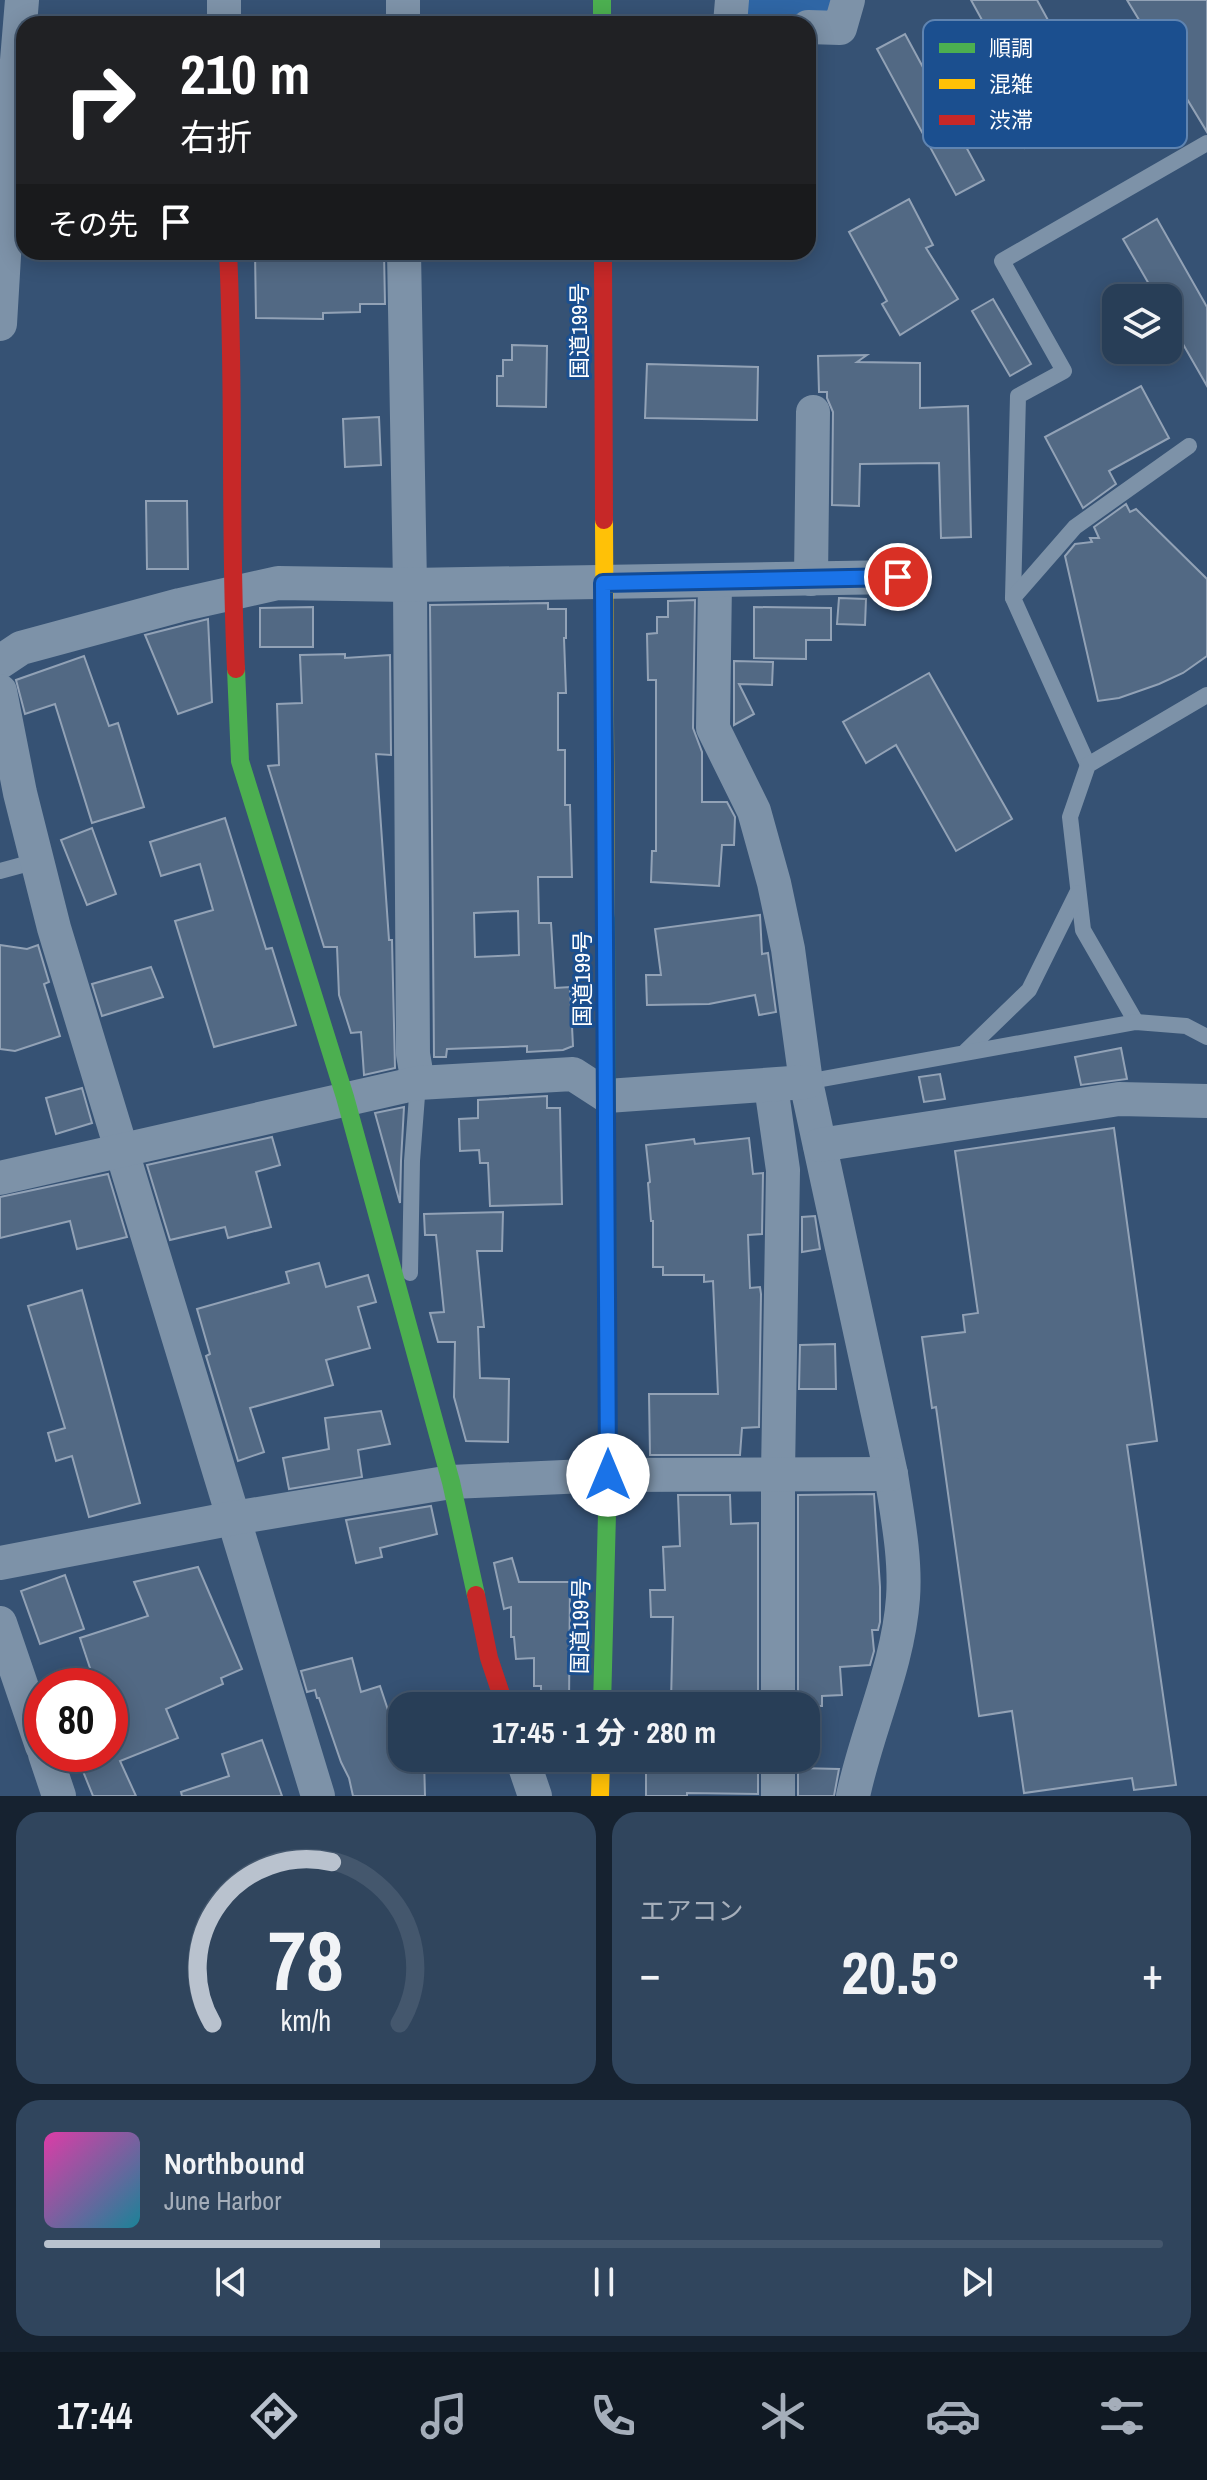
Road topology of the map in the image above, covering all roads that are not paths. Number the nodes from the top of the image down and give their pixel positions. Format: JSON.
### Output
{"nodes":[{"id":1,"x":848,"y":0,"type":"edge"},
{"id":2,"x":816,"y":27,"type":"edge"},
{"id":3,"x":16,"y":73,"type":"edge"},
{"id":4,"x":12,"y":121,"type":"edge"},
{"id":5,"x":1207,"y":143,"type":"edge"},
{"id":6,"x":228,"y":260,"type":"edge"},
{"id":7,"x":404,"y":260,"type":"edge"},
{"id":8,"x":603,"y":260,"type":"edge"},
{"id":9,"x":0,"y":324,"type":"edge"},
{"id":10,"x":813,"y":412,"type":"dead end"},
{"id":11,"x":1189,"y":446,"type":"dead end"},
{"id":12,"x":898,"y":577,"type":"dead end"},
{"id":13,"x":811,"y":579,"type":"junction"},
{"id":14,"x":715,"y":581,"type":"junction"},
{"id":15,"x":603,"y":583,"type":"junction"},
{"id":16,"x":410,"y":585,"type":"junction"},
{"id":17,"x":232,"y":593,"type":"junction"},
{"id":18,"x":1013,"y":598,"type":"junction"},
{"id":19,"x":0,"y":662,"type":"edge"},
{"id":20,"x":0,"y":691,"type":"edge"},
{"id":21,"x":1207,"y":695,"type":"edge"},
{"id":22,"x":1088,"y":765,"type":"junction"},
{"id":23,"x":37,"y":861,"type":"junction"},
{"id":24,"x":0,"y":871,"type":"edge"},
{"id":25,"x":1077,"y":893,"type":"junction"},
{"id":26,"x":1136,"y":1022,"type":"junction"},
{"id":27,"x":1207,"y":1037,"type":"edge"},
{"id":28,"x":966,"y":1051,"type":"junction"},
{"id":29,"x":806,"y":1082,"type":"junction"},
{"id":30,"x":418,"y":1083,"type":"junction"},
{"id":31,"x":771,"y":1086,"type":"junction"},
{"id":32,"x":607,"y":1096,"type":"junction"},
{"id":33,"x":345,"y":1097,"type":"junction"},
{"id":34,"x":1207,"y":1101,"type":"edge"},
{"id":35,"x":820,"y":1145,"type":"junction"},
{"id":36,"x":122,"y":1150,"type":"junction"},
{"id":37,"x":0,"y":1178,"type":"edge"},
{"id":38,"x":409,"y":1332,"type":"junction"},
{"id":39,"x":778,"y":1473,"type":"junction"},
{"id":40,"x":891,"y":1474,"type":"junction"},
{"id":41,"x":608,"y":1475,"type":"junction"},
{"id":42,"x":451,"y":1482,"type":"junction"},
{"id":43,"x":234,"y":1518,"type":"junction"},
{"id":44,"x":0,"y":1563,"type":"edge"},
{"id":45,"x":0,"y":1623,"type":"edge"},
{"id":46,"x":500,"y":1692,"type":"edge"},
{"id":47,"x":602,"y":1692,"type":"edge"},
{"id":48,"x":778,"y":1692,"type":"edge"},
{"id":49,"x":24,"y":1693,"type":"edge"},
{"id":50,"x":51,"y":1772,"type":"edge"},
{"id":51,"x":527,"y":1772,"type":"edge"},
{"id":52,"x":601,"y":1772,"type":"edge"},
{"id":53,"x":778,"y":1772,"type":"edge"},
{"id":54,"x":59,"y":1796,"type":"edge"},
{"id":55,"x":318,"y":1796,"type":"edge"},
{"id":56,"x":535,"y":1796,"type":"edge"},
{"id":57,"x":600,"y":1796,"type":"edge"},
{"id":58,"x":778,"y":1796,"type":"edge"},
{"id":59,"x":853,"y":1796,"type":"edge"}],
"edges":[{"from":1,"to":2,"type":"street"},
{"from":3,"to":4,"type":"street"},
{"from":4,"to":9,"type":"street"},
{"from":5,"to":18,"type":"lane"},
{"from":6,"to":17,"type":"main road"},
{"from":7,"to":16,"type":"street"},
{"from":8,"to":15,"type":"main road","name":"国道199号"},
{"from":10,"to":13,"type":"street"},
{"from":11,"to":18,"type":"lane"},
{"from":12,"to":13,"type":"street"},
{"from":13,"to":14,"type":"street"},
{"from":14,"to":15,"type":"street"},
{"from":14,"to":29,"type":"street"},
{"from":15,"to":16,"type":"street"},
{"from":15,"to":32,"type":"main road","name":"国道199号"},
{"from":16,"to":17,"type":"street"},
{"from":16,"to":30,"type":"street"},
{"from":17,"to":19,"type":"street"},
{"from":17,"to":33,"type":"main road"},
{"from":18,"to":22,"type":"lane"},
{"from":20,"to":23,"type":"street"},
{"from":21,"to":22,"type":"lane"},
{"from":22,"to":25,"type":"lane"},
{"from":23,"to":24,"type":"lane"},
{"from":23,"to":36,"type":"street"},
{"from":25,"to":26,"type":"lane"},
{"from":25,"to":28,"type":"lane"},
{"from":26,"to":27,"type":"lane"},
{"from":26,"to":28,"type":"lane"},
{"from":28,"to":29,"type":"lane"},
{"from":29,"to":31,"type":"street"},
{"from":29,"to":35,"type":"street"},
{"from":30,"to":32,"type":"street"},
{"from":30,"to":33,"type":"street"},
{"from":30,"to":38,"type":"lane"},
{"from":31,"to":32,"type":"street"},
{"from":31,"to":39,"type":"street"},
{"from":32,"to":41,"type":"main road","name":"国道199号"},
{"from":33,"to":36,"type":"street"},
{"from":33,"to":38,"type":"main road"},
{"from":34,"to":35,"type":"street"},
{"from":35,"to":40,"type":"street"},
{"from":36,"to":37,"type":"street"},
{"from":36,"to":43,"type":"street"},
{"from":38,"to":42,"type":"main road"},
{"from":39,"to":40,"type":"street"},
{"from":39,"to":41,"type":"street"},
{"from":39,"to":48,"type":"street"},
{"from":40,"to":59,"type":"street"},
{"from":41,"to":42,"type":"street"},
{"from":41,"to":47,"type":"main road","name":"国道199号"},
{"from":42,"to":43,"type":"street"},
{"from":42,"to":46,"type":"main road"},
{"from":43,"to":44,"type":"street"},
{"from":43,"to":55,"type":"street"},
{"from":45,"to":49,"type":"street"},
{"from":50,"to":54,"type":"street"},
{"from":51,"to":56,"type":"street"},
{"from":52,"to":57,"type":"main road"},
{"from":53,"to":58,"type":"street"}]}
